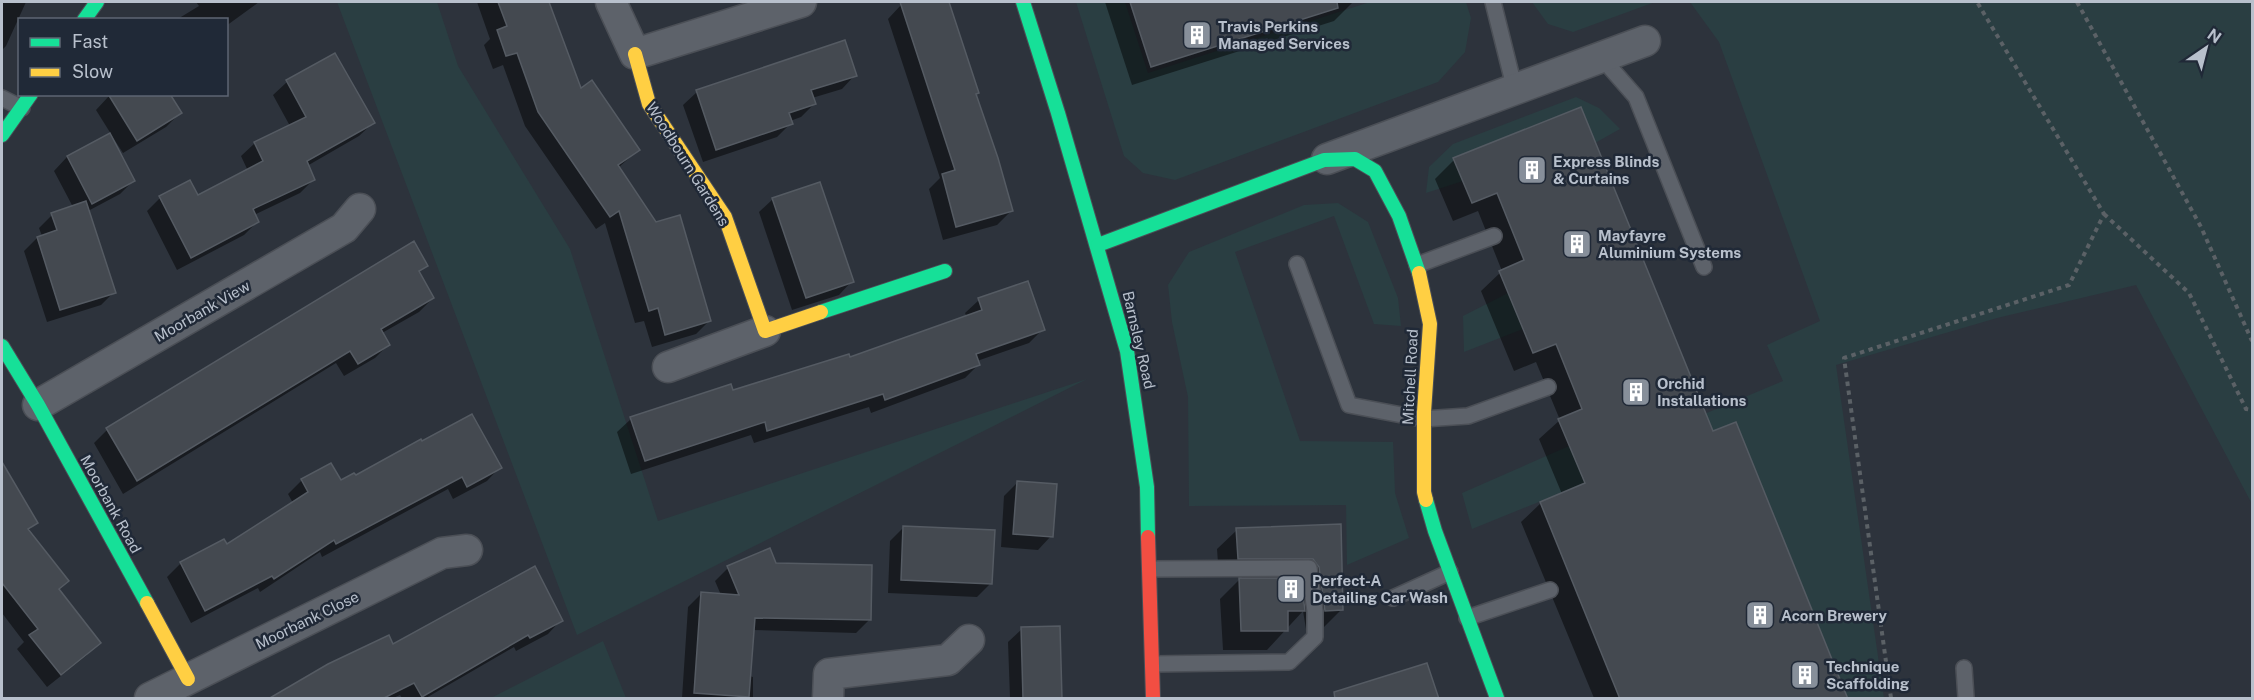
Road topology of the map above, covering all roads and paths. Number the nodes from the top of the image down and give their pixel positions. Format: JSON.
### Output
{"nodes":[{"id":1,"x":97,"y":2,"type":"edge"},
{"id":2,"x":611,"y":2,"type":"edge"},
{"id":3,"x":801,"y":2,"type":"edge"},
{"id":4,"x":1023,"y":2,"type":"edge"},
{"id":5,"x":1493,"y":2,"type":"edge"},
{"id":6,"x":1977,"y":2,"type":"edge"},
{"id":7,"x":2077,"y":2,"type":"edge"},
{"id":8,"x":85,"y":18,"type":"edge"},
{"id":9,"x":1645,"y":41,"type":"dead end"},
{"id":10,"x":635,"y":54,"type":"junction"},
{"id":11,"x":1601,"y":57,"type":"junction"},
{"id":12,"x":1515,"y":90,"type":"junction"},
{"id":13,"x":31,"y":96,"type":"edge"},
{"id":14,"x":2,"y":98,"type":"edge"},
{"id":15,"x":22,"y":108,"type":"junction"},
{"id":16,"x":2,"y":135,"type":"edge"},
{"id":17,"x":1324,"y":160,"type":"junction"},
{"id":18,"x":360,"y":209,"type":"dead end"},
{"id":19,"x":2104,"y":214,"type":"junction"},
{"id":20,"x":1494,"y":236,"type":"dead end"},
{"id":21,"x":1098,"y":245,"type":"junction"},
{"id":22,"x":1297,"y":264,"type":"dead end"},
{"id":23,"x":1417,"y":265,"type":"junction"},
{"id":24,"x":1704,"y":267,"type":"dead end"},
{"id":25,"x":945,"y":271,"type":"dead end"},
{"id":26,"x":765,"y":331,"type":"junction"},
{"id":27,"x":2253,"y":341,"type":"edge"},
{"id":28,"x":2,"y":346,"type":"edge"},
{"id":29,"x":668,"y":368,"type":"dead end"},
{"id":30,"x":1548,"y":387,"type":"dead end"},
{"id":31,"x":38,"y":405,"type":"junction"},
{"id":32,"x":2253,"y":410,"type":"edge"},
{"id":33,"x":1424,"y":419,"type":"junction"},
{"id":34,"x":467,"y":550,"type":"dead end"},
{"id":35,"x":1150,"y":569,"type":"junction"},
{"id":36,"x":1450,"y":572,"type":"junction"},
{"id":37,"x":1550,"y":590,"type":"dead end"},
{"id":38,"x":1393,"y":597,"type":"dead end"},
{"id":39,"x":1467,"y":618,"type":"junction"},
{"id":40,"x":969,"y":640,"type":"dead end"},
{"id":41,"x":1153,"y":664,"type":"junction"},
{"id":42,"x":1964,"y":668,"type":"dead end"},
{"id":43,"x":188,"y":679,"type":"junction"},
{"id":44,"x":150,"y":699,"type":"edge"},
{"id":45,"x":828,"y":699,"type":"edge"},
{"id":46,"x":1152,"y":699,"type":"edge"},
{"id":47,"x":1497,"y":699,"type":"edge"},
{"id":48,"x":1890,"y":699,"type":"edge"},
{"id":49,"x":1966,"y":699,"type":"edge"}],
"edges":[{"from":1,"to":8,"type":"street"},
{"from":2,"to":10,"type":"street","name":"Woodbourn Gardens"},
{"from":3,"to":10,"type":"street"},
{"from":4,"to":21,"type":"street","name":"Barnsley Road"},
{"from":5,"to":12,"type":"lane"},
{"from":6,"to":19,"type":"path"},
{"from":7,"to":27,"type":"path"},
{"from":9,"to":11,"type":"street"},
{"from":10,"to":26,"type":"street","name":"Woodbourn Gardens"},
{"from":11,"to":12,"type":"street"},
{"from":11,"to":24,"type":"lane"},
{"from":12,"to":17,"type":"street"},
{"from":13,"to":15,"type":"street"},
{"from":14,"to":15,"type":"lane"},
{"from":15,"to":16,"type":"street"},
{"from":17,"to":21,"type":"street","name":"Mitchell Road"},
{"from":17,"to":23,"type":"street","name":"Mitchell Road"},
{"from":18,"to":31,"type":"street","name":"Moorbank View"},
{"from":19,"to":32,"type":"path"},
{"from":19,"to":48,"type":"path"},
{"from":20,"to":23,"type":"lane"},
{"from":21,"to":35,"type":"street","name":"Barnsley Road"},
{"from":22,"to":33,"type":"lane"},
{"from":23,"to":33,"type":"street","name":"Mitchell Road"},
{"from":25,"to":26,"type":"street"},
{"from":26,"to":29,"type":"street"},
{"from":28,"to":31,"type":"street","name":"Moorbank Road"},
{"from":30,"to":33,"type":"lane"},
{"from":31,"to":43,"type":"street","name":"Moorbank Road"},
{"from":33,"to":36,"type":"street","name":"Mitchell Road"},
{"from":34,"to":43,"type":"street","name":"Moorbank Close"},
{"from":35,"to":41,"type":"street","name":"Barnsley Road"},
{"from":35,"to":41,"type":"lane"},
{"from":36,"to":38,"type":"lane"},
{"from":36,"to":39,"type":"street","name":"Mitchell Road"},
{"from":37,"to":39,"type":"lane"},
{"from":39,"to":47,"type":"street","name":"Mitchell Road"},
{"from":40,"to":45,"type":"street"},
{"from":41,"to":46,"type":"street","name":"Barnsley Road"},
{"from":42,"to":49,"type":"lane"},
{"from":43,"to":44,"type":"street","name":"Moorbank Close"}]}
